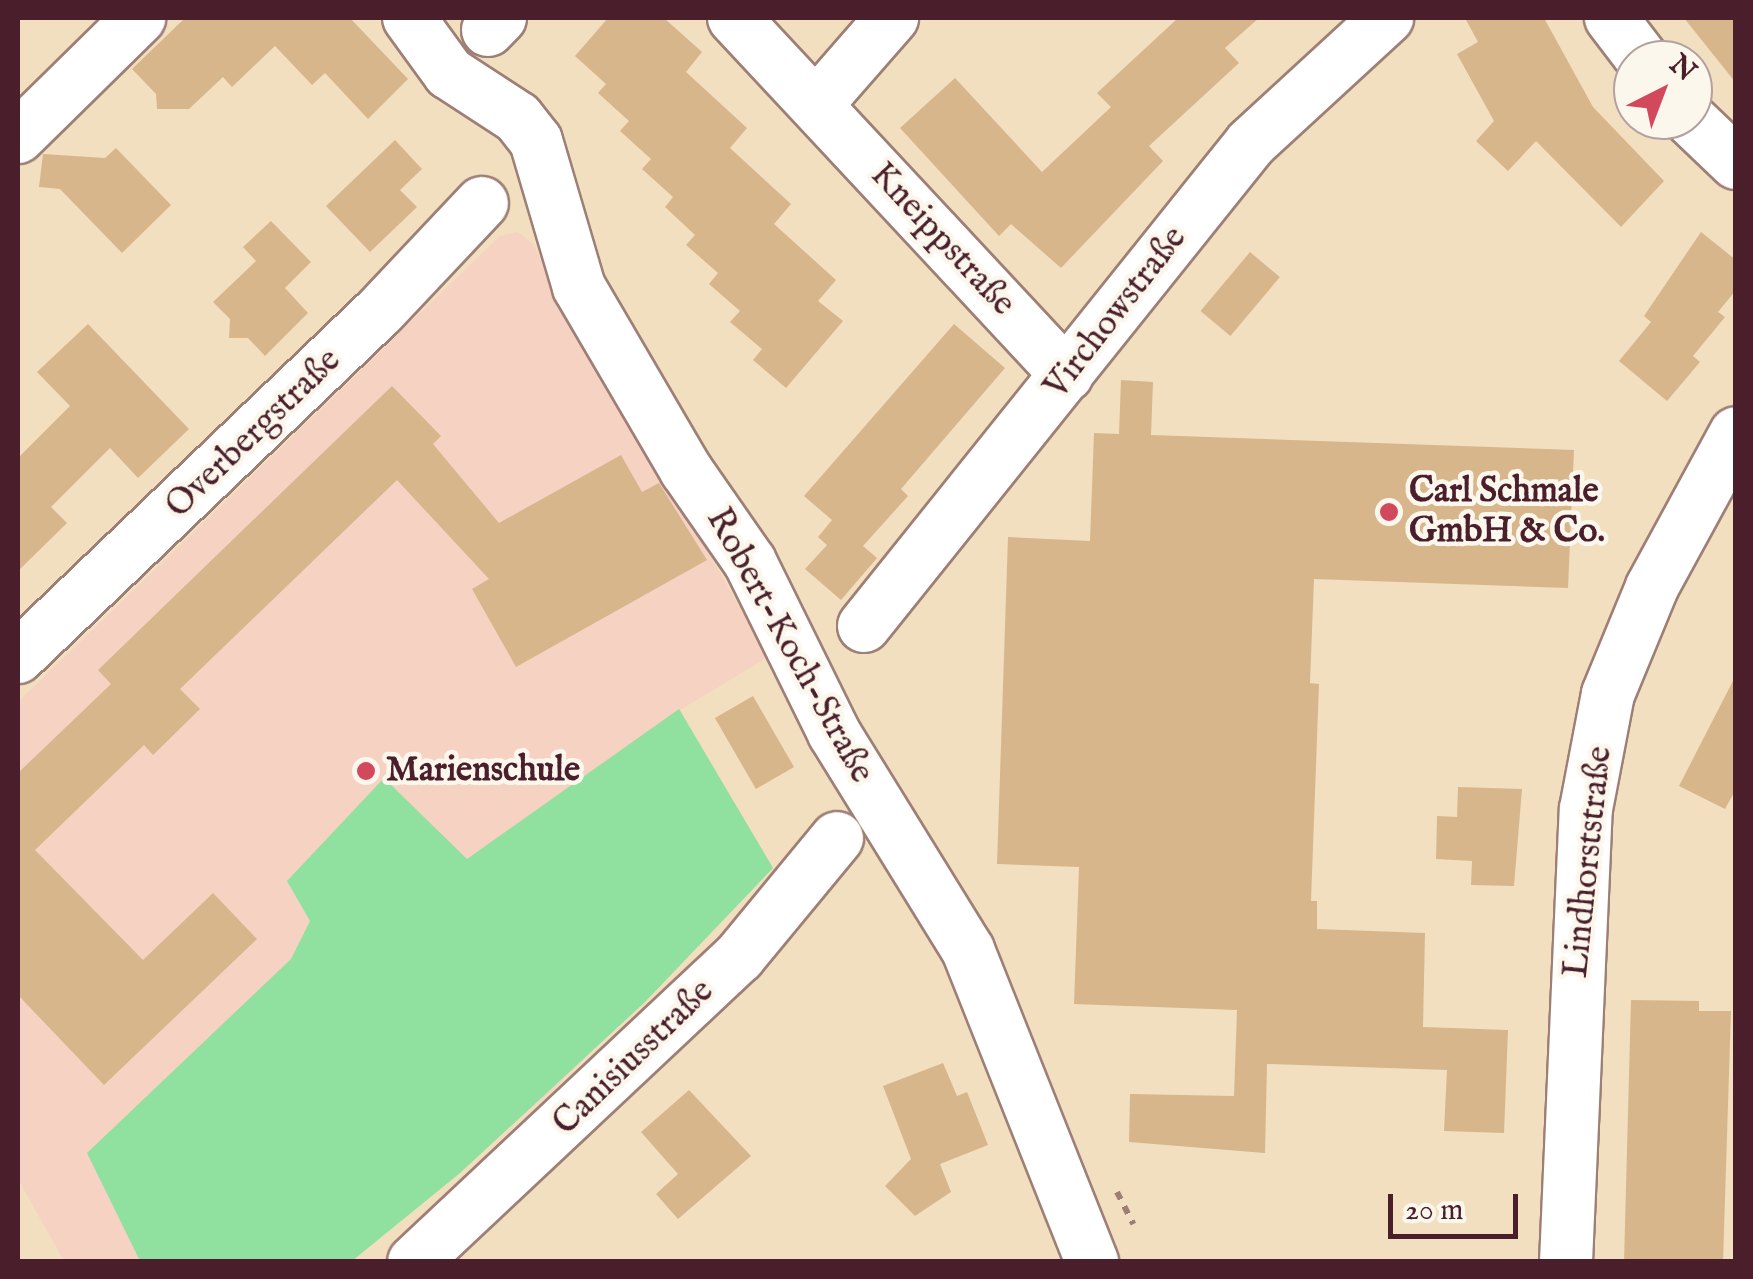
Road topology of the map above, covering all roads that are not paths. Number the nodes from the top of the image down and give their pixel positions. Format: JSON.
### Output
{"nodes":[{"id":1,"x":139,"y":18,"type":"edge"},
{"id":2,"x":409,"y":18,"type":"edge"},
{"id":3,"x":734,"y":18,"type":"edge"},
{"id":4,"x":892,"y":18,"type":"edge"},
{"id":5,"x":1388,"y":18,"type":"edge"},
{"id":6,"x":1611,"y":18,"type":"edge"},
{"id":7,"x":1628,"y":40,"type":"edge"},
{"id":8,"x":816,"y":105,"type":"junction"},
{"id":9,"x":18,"y":137,"type":"edge"},
{"id":10,"x":1712,"y":140,"type":"edge"},
{"id":11,"x":1736,"y":162,"type":"edge"},
{"id":12,"x":482,"y":203,"type":"dead end"},
{"id":13,"x":1068,"y":375,"type":"junction"},
{"id":14,"x":1736,"y":433,"type":"edge"},
{"id":15,"x":864,"y":626,"type":"dead end"},
{"id":16,"x":18,"y":657,"type":"edge"},
{"id":17,"x":837,"y":838,"type":"dead end"},
{"id":18,"x":414,"y":1262,"type":"edge"},
{"id":19,"x":1092,"y":1262,"type":"edge"},
{"id":20,"x":1566,"y":1262,"type":"edge"}],
"edges":[{"from":1,"to":9,"type":"street"},
{"from":2,"to":19,"type":"street","name":"Robert-Koch-Straße"},
{"from":3,"to":8,"type":"street","name":"Kneippstraße"},
{"from":4,"to":8,"type":"street"},
{"from":5,"to":13,"type":"street","name":"Virchowstraße"},
{"from":6,"to":7,"type":"street"},
{"from":8,"to":13,"type":"street","name":"Kneippstraße"},
{"from":10,"to":11,"type":"street"},
{"from":12,"to":16,"type":"street","name":"Overbergstraße"},
{"from":13,"to":15,"type":"street","name":"Virchowstraße"},
{"from":14,"to":20,"type":"street","name":"Lindhorststraße"},
{"from":17,"to":18,"type":"street","name":"Canisiusstraße"}]}
